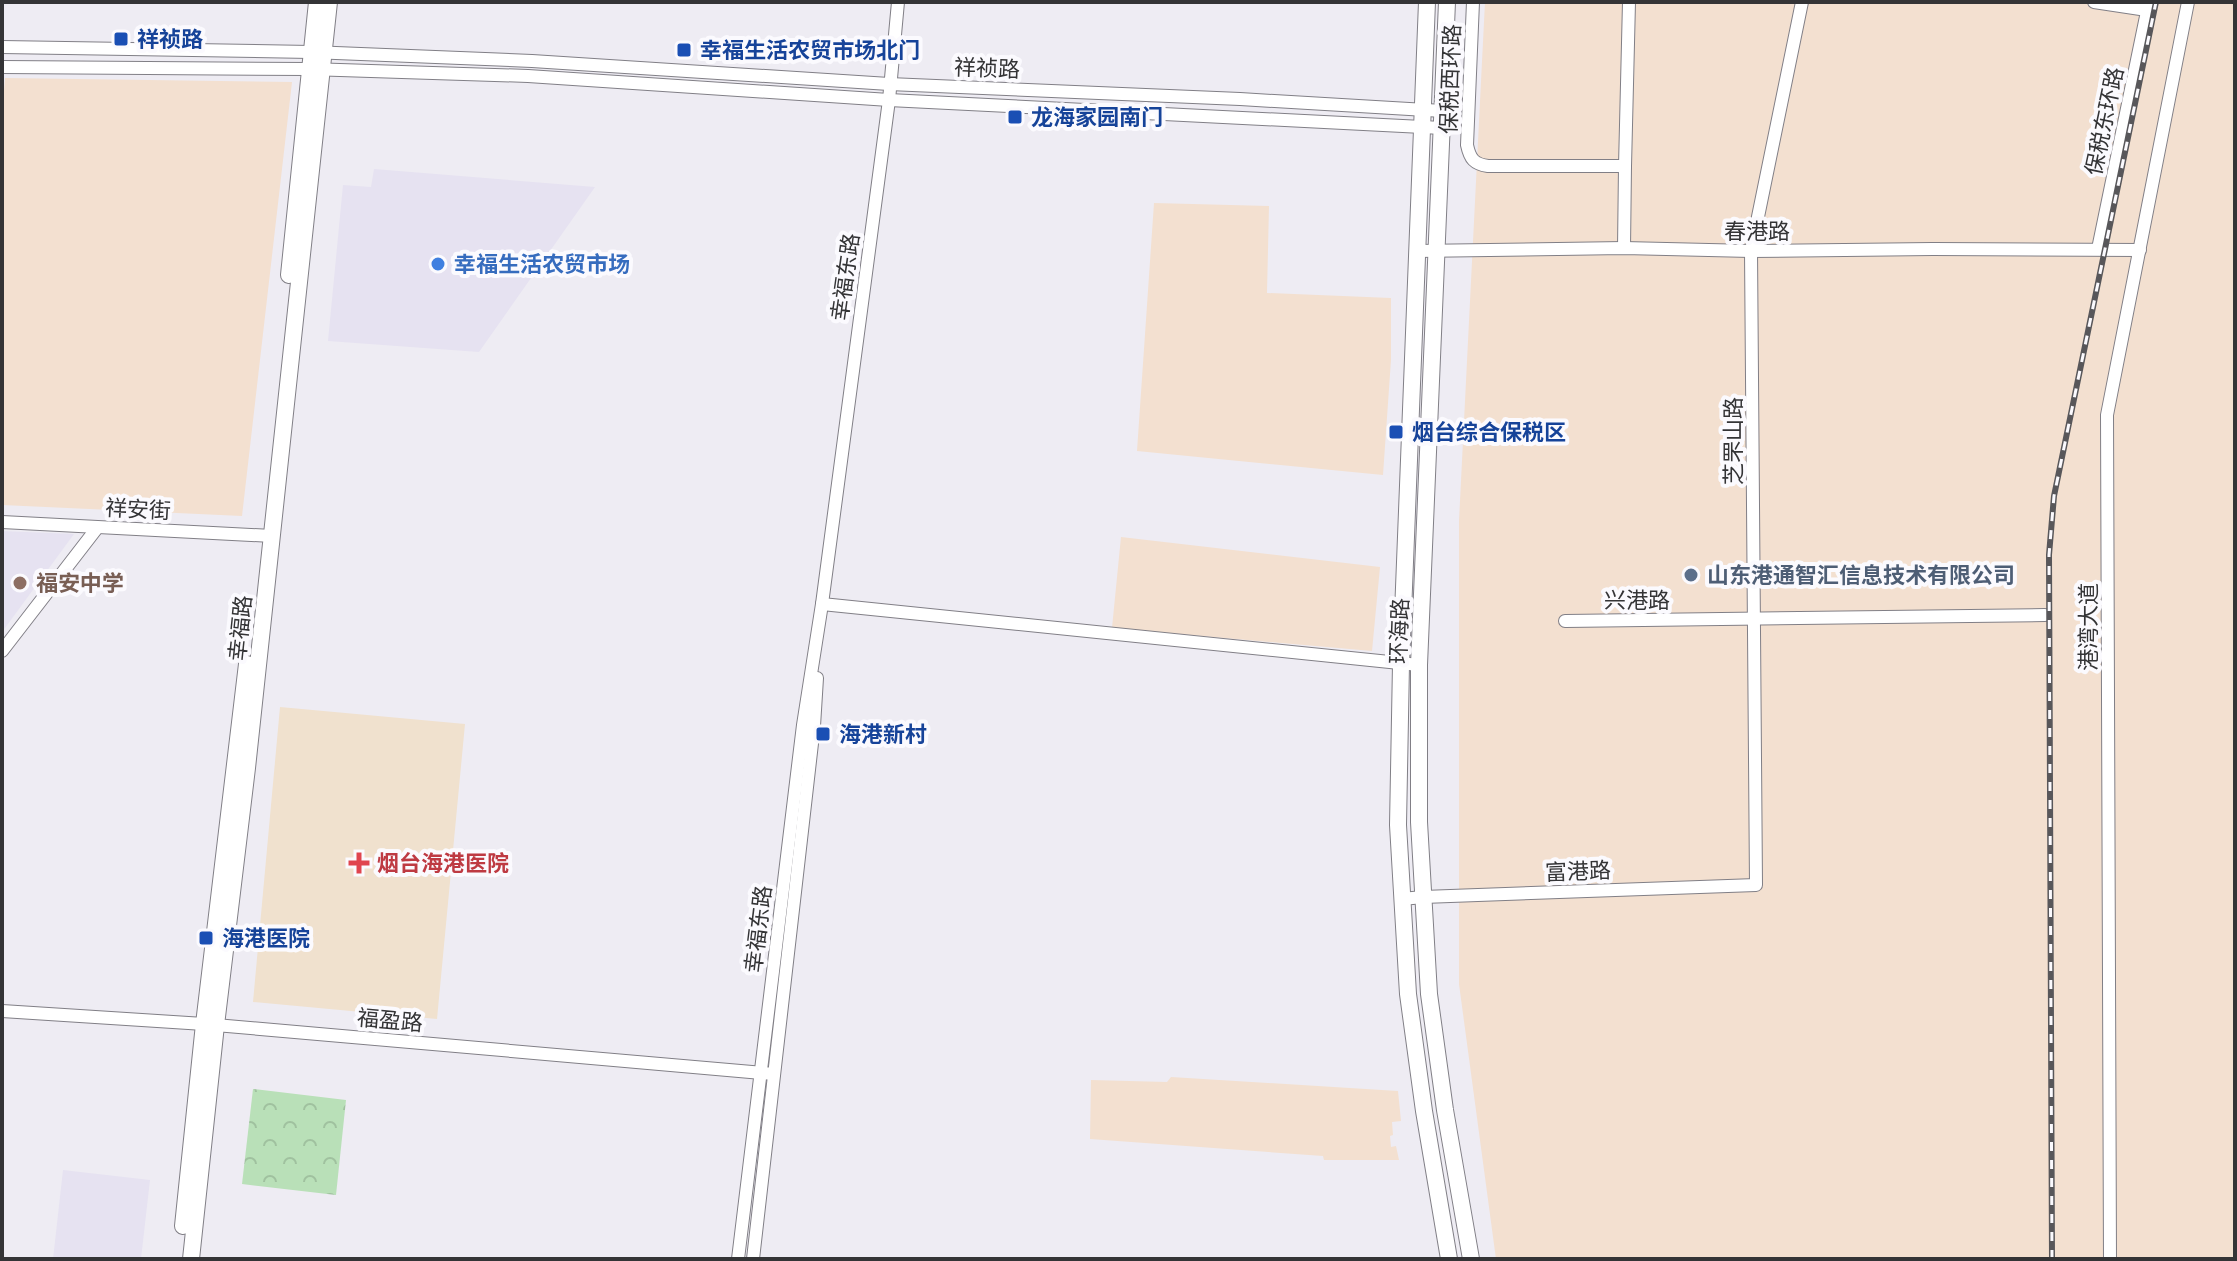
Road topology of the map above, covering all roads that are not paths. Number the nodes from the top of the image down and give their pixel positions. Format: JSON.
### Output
{"nodes":[{"id":1,"x":317,"y":2,"type":"edge"},
{"id":2,"x":329,"y":2,"type":"edge"},
{"id":3,"x":898,"y":2,"type":"edge"},
{"id":4,"x":1427,"y":2,"type":"edge"},
{"id":5,"x":1447,"y":2,"type":"edge"},
{"id":6,"x":1473,"y":2,"type":"edge"},
{"id":7,"x":1629,"y":2,"type":"edge"},
{"id":8,"x":1802,"y":2,"type":"edge"},
{"id":9,"x":2094,"y":2,"type":"edge"},
{"id":10,"x":2188,"y":2,"type":"edge"},
{"id":11,"x":2148,"y":6,"type":"edge"},
{"id":12,"x":2,"y":47,"type":"edge"},
{"id":13,"x":316,"y":61,"type":"junction"},
{"id":14,"x":2,"y":67,"type":"edge"},
{"id":15,"x":889,"y":84,"type":"junction"},
{"id":16,"x":889,"y":100,"type":"junction"},
{"id":17,"x":1423,"y":118,"type":"junction"},
{"id":18,"x":1443,"y":119,"type":"junction"},
{"id":19,"x":1625,"y":166,"type":"junction"},
{"id":20,"x":1624,"y":248,"type":"junction"},
{"id":21,"x":2098,"y":249,"type":"junction"},
{"id":22,"x":2140,"y":250,"type":"junction"},
{"id":23,"x":1416,"y":251,"type":"junction"},
{"id":24,"x":1751,"y":251,"type":"junction"},
{"id":25,"x":1436,"y":252,"type":"junction"},
{"id":26,"x":2,"y":522,"type":"edge"},
{"id":27,"x":97,"y":528,"type":"junction"},
{"id":28,"x":268,"y":536,"type":"junction"},
{"id":29,"x":822,"y":604,"type":"junction"},
{"id":30,"x":2045,"y":615,"type":"dead end"},
{"id":31,"x":1754,"y":619,"type":"junction"},
{"id":32,"x":1565,"y":621,"type":"dead end"},
{"id":33,"x":2,"y":651,"type":"edge"},
{"id":34,"x":1401,"y":664,"type":"junction"},
{"id":35,"x":1419,"y":665,"type":"junction"},
{"id":36,"x":1756,"y":885,"type":"joint"},
{"id":37,"x":1423,"y":897,"type":"junction"},
{"id":38,"x":1402,"y":899,"type":"junction"},
{"id":39,"x":2,"y":1011,"type":"edge"},
{"id":40,"x":210,"y":1024,"type":"junction"},
{"id":41,"x":760,"y":1073,"type":"junction"},
{"id":42,"x":774,"y":1074,"type":"junction"},
{"id":43,"x":180,"y":1259,"type":"edge"},
{"id":44,"x":191,"y":1259,"type":"edge"},
{"id":45,"x":738,"y":1259,"type":"edge"},
{"id":46,"x":753,"y":1259,"type":"edge"},
{"id":47,"x":1449,"y":1259,"type":"edge"},
{"id":48,"x":1471,"y":1259,"type":"edge"},
{"id":49,"x":2110,"y":1259,"type":"edge"}],
"edges":[{"from":1,"to":13,"type":"main road","name":"幸福路"},
{"from":2,"to":13,"type":"main road","name":"幸福路"},
{"from":3,"to":15,"type":"street","name":"幸福东路"},
{"from":4,"to":17,"type":"main road","name":"环海路"},
{"from":5,"to":18,"type":"main road","name":"环海路"},
{"from":6,"to":19,"type":"street","name":"保税西环路"},
{"from":7,"to":19,"type":"street"},
{"from":8,"to":24,"type":"street","name":"芝罘山路"},
{"from":9,"to":11,"type":"street"},
{"from":10,"to":22,"type":"street","name":"港湾大道"},
{"from":11,"to":21,"type":"street","name":"保税东环路"},
{"from":12,"to":13,"type":"street","name":"祥祯路"},
{"from":13,"to":14,"type":"street","name":"祥祯路"},
{"from":13,"to":15,"type":"street","name":"祥祯路"},
{"from":13,"to":16,"type":"street","name":"祥祯路"},
{"from":13,"to":28,"type":"main road","name":"幸福路"},
{"from":15,"to":16,"type":"street","name":"幸福东路"},
{"from":15,"to":17,"type":"street","name":"祥祯路"},
{"from":16,"to":17,"type":"street","name":"祥祯路"},
{"from":16,"to":29,"type":"street","name":"幸福东路"},
{"from":17,"to":18,"type":"street"},
{"from":17,"to":23,"type":"main road","name":"环海路"},
{"from":18,"to":25,"type":"main road","name":"环海路"},
{"from":19,"to":20,"type":"street"},
{"from":20,"to":24,"type":"street","name":"春港路"},
{"from":20,"to":25,"type":"street","name":"春港路"},
{"from":21,"to":22,"type":"street","name":"春港路"},
{"from":21,"to":24,"type":"street","name":"春港路"},
{"from":22,"to":49,"type":"street","name":"港湾大道"},
{"from":23,"to":25,"type":"street","name":"春港路"},
{"from":23,"to":34,"type":"main road","name":"环海路"},
{"from":24,"to":31,"type":"street","name":"芝罘山路"},
{"from":25,"to":35,"type":"main road","name":"环海路"},
{"from":26,"to":27,"type":"street","name":"祥安街"},
{"from":27,"to":28,"type":"street","name":"祥安街"},
{"from":27,"to":33,"type":"street"},
{"from":28,"to":40,"type":"main road","name":"幸福路"},
{"from":29,"to":34,"type":"street"},
{"from":29,"to":41,"type":"street","name":"幸福东路"},
{"from":29,"to":42,"type":"street","name":"幸福东路"},
{"from":30,"to":31,"type":"street","name":"兴港路"},
{"from":31,"to":32,"type":"street","name":"兴港路"},
{"from":31,"to":36,"type":"street","name":"芝罘山路"},
{"from":34,"to":35,"type":"street"},
{"from":34,"to":38,"type":"main road","name":"环海路"},
{"from":35,"to":37,"type":"main road","name":"环海路"},
{"from":36,"to":37,"type":"street","name":"富港路"},
{"from":37,"to":38,"type":"street","name":"富港路"},
{"from":37,"to":48,"type":"main road","name":"环海路"},
{"from":38,"to":47,"type":"main road","name":"环海路"},
{"from":39,"to":40,"type":"street","name":"福盈路"},
{"from":40,"to":41,"type":"street","name":"福盈路"},
{"from":40,"to":43,"type":"main road","name":"幸福路"},
{"from":40,"to":44,"type":"main road","name":"幸福路"},
{"from":41,"to":42,"type":"street","name":"福盈路"},
{"from":41,"to":45,"type":"street","name":"幸福东路"},
{"from":42,"to":46,"type":"street","name":"幸福东路"}]}
